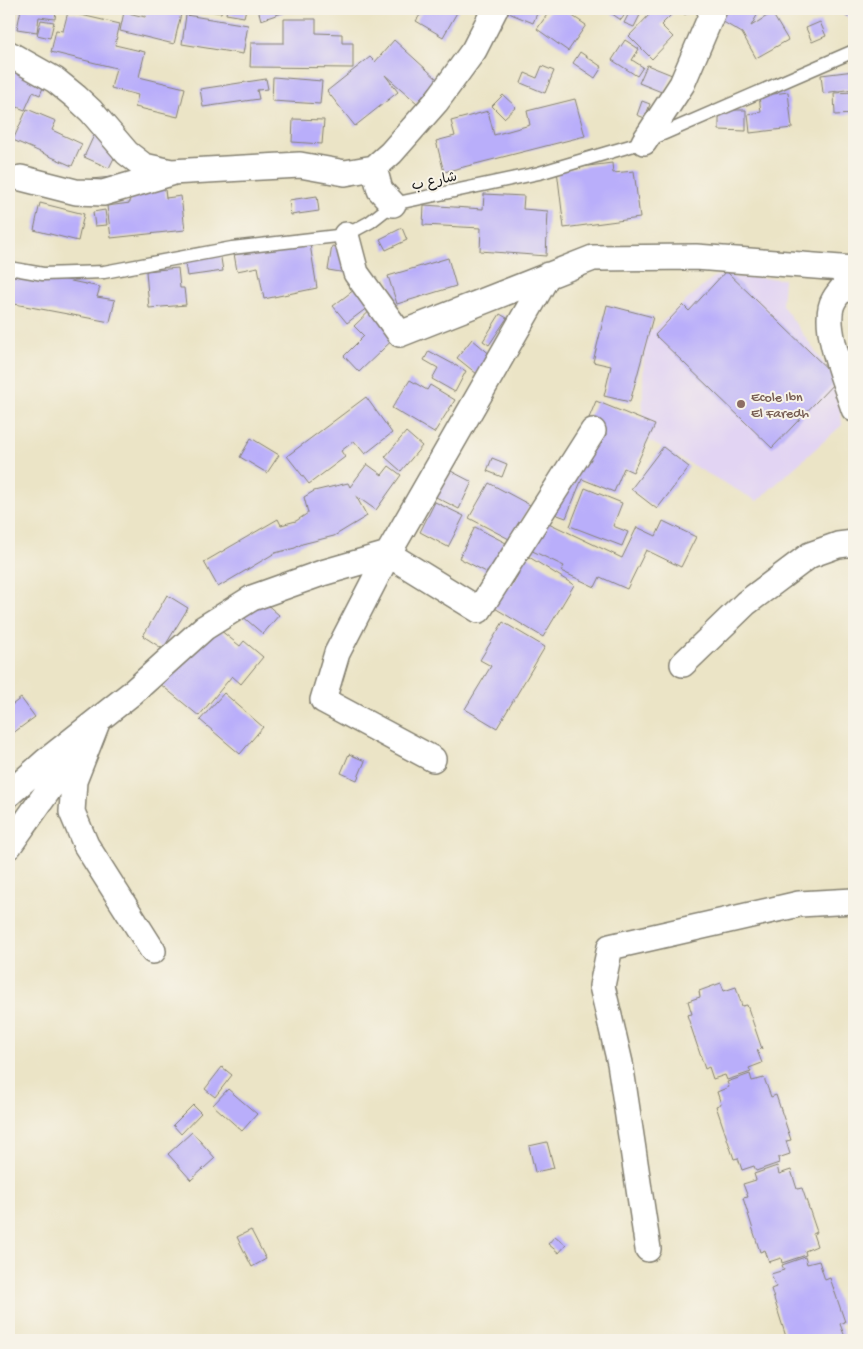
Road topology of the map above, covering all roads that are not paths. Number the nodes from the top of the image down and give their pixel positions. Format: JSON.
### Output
{"nodes":[{"id":1,"x":495,"y":9,"type":"edge"},
{"id":2,"x":714,"y":9,"type":"edge"},
{"id":3,"x":854,"y":50,"type":"edge"},
{"id":4,"x":9,"y":54,"type":"edge"},
{"id":5,"x":644,"y":142,"type":"junction"},
{"id":6,"x":374,"y":168,"type":"junction"},
{"id":7,"x":172,"y":172,"type":"junction"},
{"id":8,"x":21,"y":178,"type":"dead end"},
{"id":9,"x":393,"y":204,"type":"junction"},
{"id":10,"x":346,"y":235,"type":"junction"},
{"id":11,"x":9,"y":268,"type":"edge"},
{"id":12,"x":854,"y":270,"type":"edge"},
{"id":13,"x":548,"y":275,"type":"junction"},
{"id":14,"x":854,"y":275,"type":"edge"},
{"id":15,"x":854,"y":409,"type":"edge"},
{"id":16,"x":592,"y":431,"type":"dead end"},
{"id":17,"x":854,"y":543,"type":"edge"},
{"id":18,"x":388,"y":554,"type":"junction"},
{"id":19,"x":683,"y":664,"type":"dead end"},
{"id":20,"x":98,"y":720,"type":"junction"},
{"id":21,"x":433,"y":759,"type":"dead end"},
{"id":22,"x":9,"y":794,"type":"edge"},
{"id":23,"x":9,"y":846,"type":"edge"},
{"id":24,"x":854,"y":901,"type":"edge"},
{"id":25,"x":152,"y":951,"type":"dead end"},
{"id":26,"x":648,"y":1248,"type":"dead end"}],
"edges":[{"from":1,"to":6,"type":"street"},
{"from":2,"to":5,"type":"street"},
{"from":3,"to":5,"type":"lane","name":"شارع ب"},
{"from":4,"to":7,"type":"street"},
{"from":5,"to":9,"type":"lane","name":"شارع ب"},
{"from":6,"to":7,"type":"street"},
{"from":6,"to":9,"type":"street"},
{"from":7,"to":8,"type":"street"},
{"from":9,"to":10,"type":"lane","name":"شارع ب"},
{"from":10,"to":11,"type":"lane","name":"شارع ب"},
{"from":10,"to":13,"type":"street"},
{"from":12,"to":13,"type":"street"},
{"from":13,"to":18,"type":"street"},
{"from":14,"to":15,"type":"street"},
{"from":16,"to":18,"type":"street"},
{"from":17,"to":19,"type":"street"},
{"from":18,"to":20,"type":"street"},
{"from":18,"to":21,"type":"street"},
{"from":20,"to":22,"type":"street"},
{"from":20,"to":23,"type":"street"},
{"from":20,"to":25,"type":"street"},
{"from":24,"to":26,"type":"street"}]}
